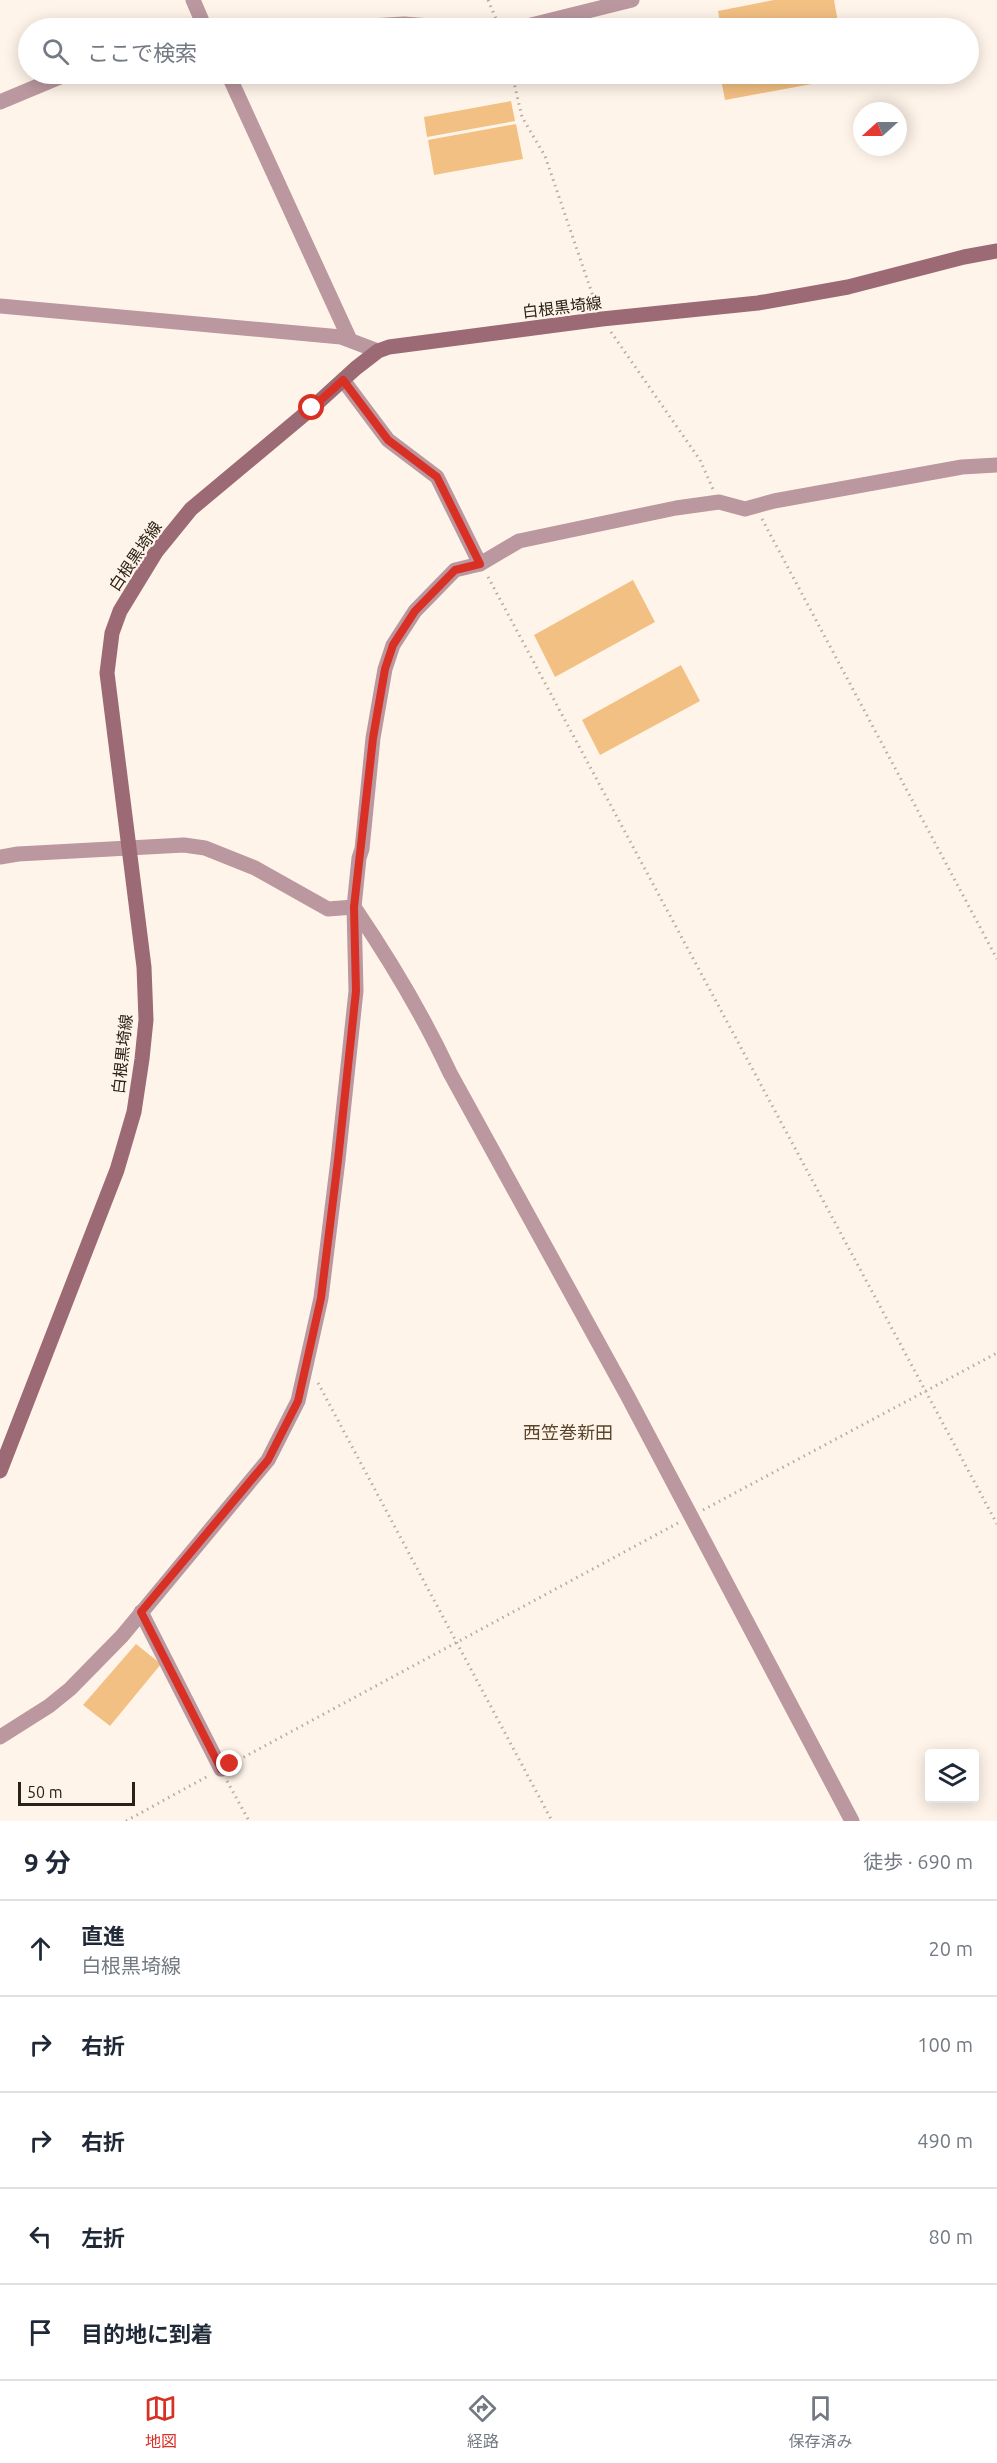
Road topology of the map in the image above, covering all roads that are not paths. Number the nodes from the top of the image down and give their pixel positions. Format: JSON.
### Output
{"nodes":[{"id":1,"x":193,"y":0,"type":"edge"},
{"id":2,"x":632,"y":0,"type":"edge"},
{"id":3,"x":201,"y":18,"type":"edge"},
{"id":4,"x":559,"y":18,"type":"edge"},
{"id":5,"x":44,"y":84,"type":"edge"},
{"id":6,"x":233,"y":84,"type":"edge"},
{"id":7,"x":0,"y":102,"type":"edge"},
{"id":8,"x":996,"y":254,"type":"edge"},
{"id":9,"x":0,"y":306,"type":"edge"},
{"id":10,"x":350,"y":340,"type":"junction"},
{"id":11,"x":378,"y":351,"type":"junction"},
{"id":12,"x":343,"y":380,"type":"junction"},
{"id":13,"x":997,"y":465,"type":"edge"},
{"id":14,"x":480,"y":564,"type":"junction"},
{"id":15,"x":130,"y":847,"type":"junction"},
{"id":16,"x":0,"y":857,"type":"edge"},
{"id":17,"x":354,"y":907,"type":"junction"},
{"id":18,"x":0,"y":1471,"type":"edge"},
{"id":19,"x":141,"y":1612,"type":"junction"},
{"id":20,"x":0,"y":1737,"type":"edge"},
{"id":21,"x":221,"y":1769,"type":"road end"},
{"id":22,"x":852,"y":1821,"type":"edge"}],
"edges":[{"from":1,"to":3,"type":"street"},
{"from":2,"to":4,"type":"street"},
{"from":5,"to":7,"type":"street"},
{"from":6,"to":10,"type":"street"},
{"from":8,"to":11,"type":"main road","name":"白根黒埼線"},
{"from":9,"to":10,"type":"street"},
{"from":10,"to":11,"type":"street"},
{"from":11,"to":12,"type":"main road","name":"白根黒埼線"},
{"from":12,"to":14,"type":"street"},
{"from":12,"to":15,"type":"main road","name":"白根黒埼線"},
{"from":13,"to":14,"type":"street"},
{"from":14,"to":17,"type":"street"},
{"from":15,"to":16,"type":"street"},
{"from":15,"to":17,"type":"street"},
{"from":15,"to":18,"type":"main road","name":"白根黒埼線"},
{"from":17,"to":19,"type":"street"},
{"from":17,"to":22,"type":"street"},
{"from":19,"to":20,"type":"street"},
{"from":19,"to":21,"type":"street"}]}
